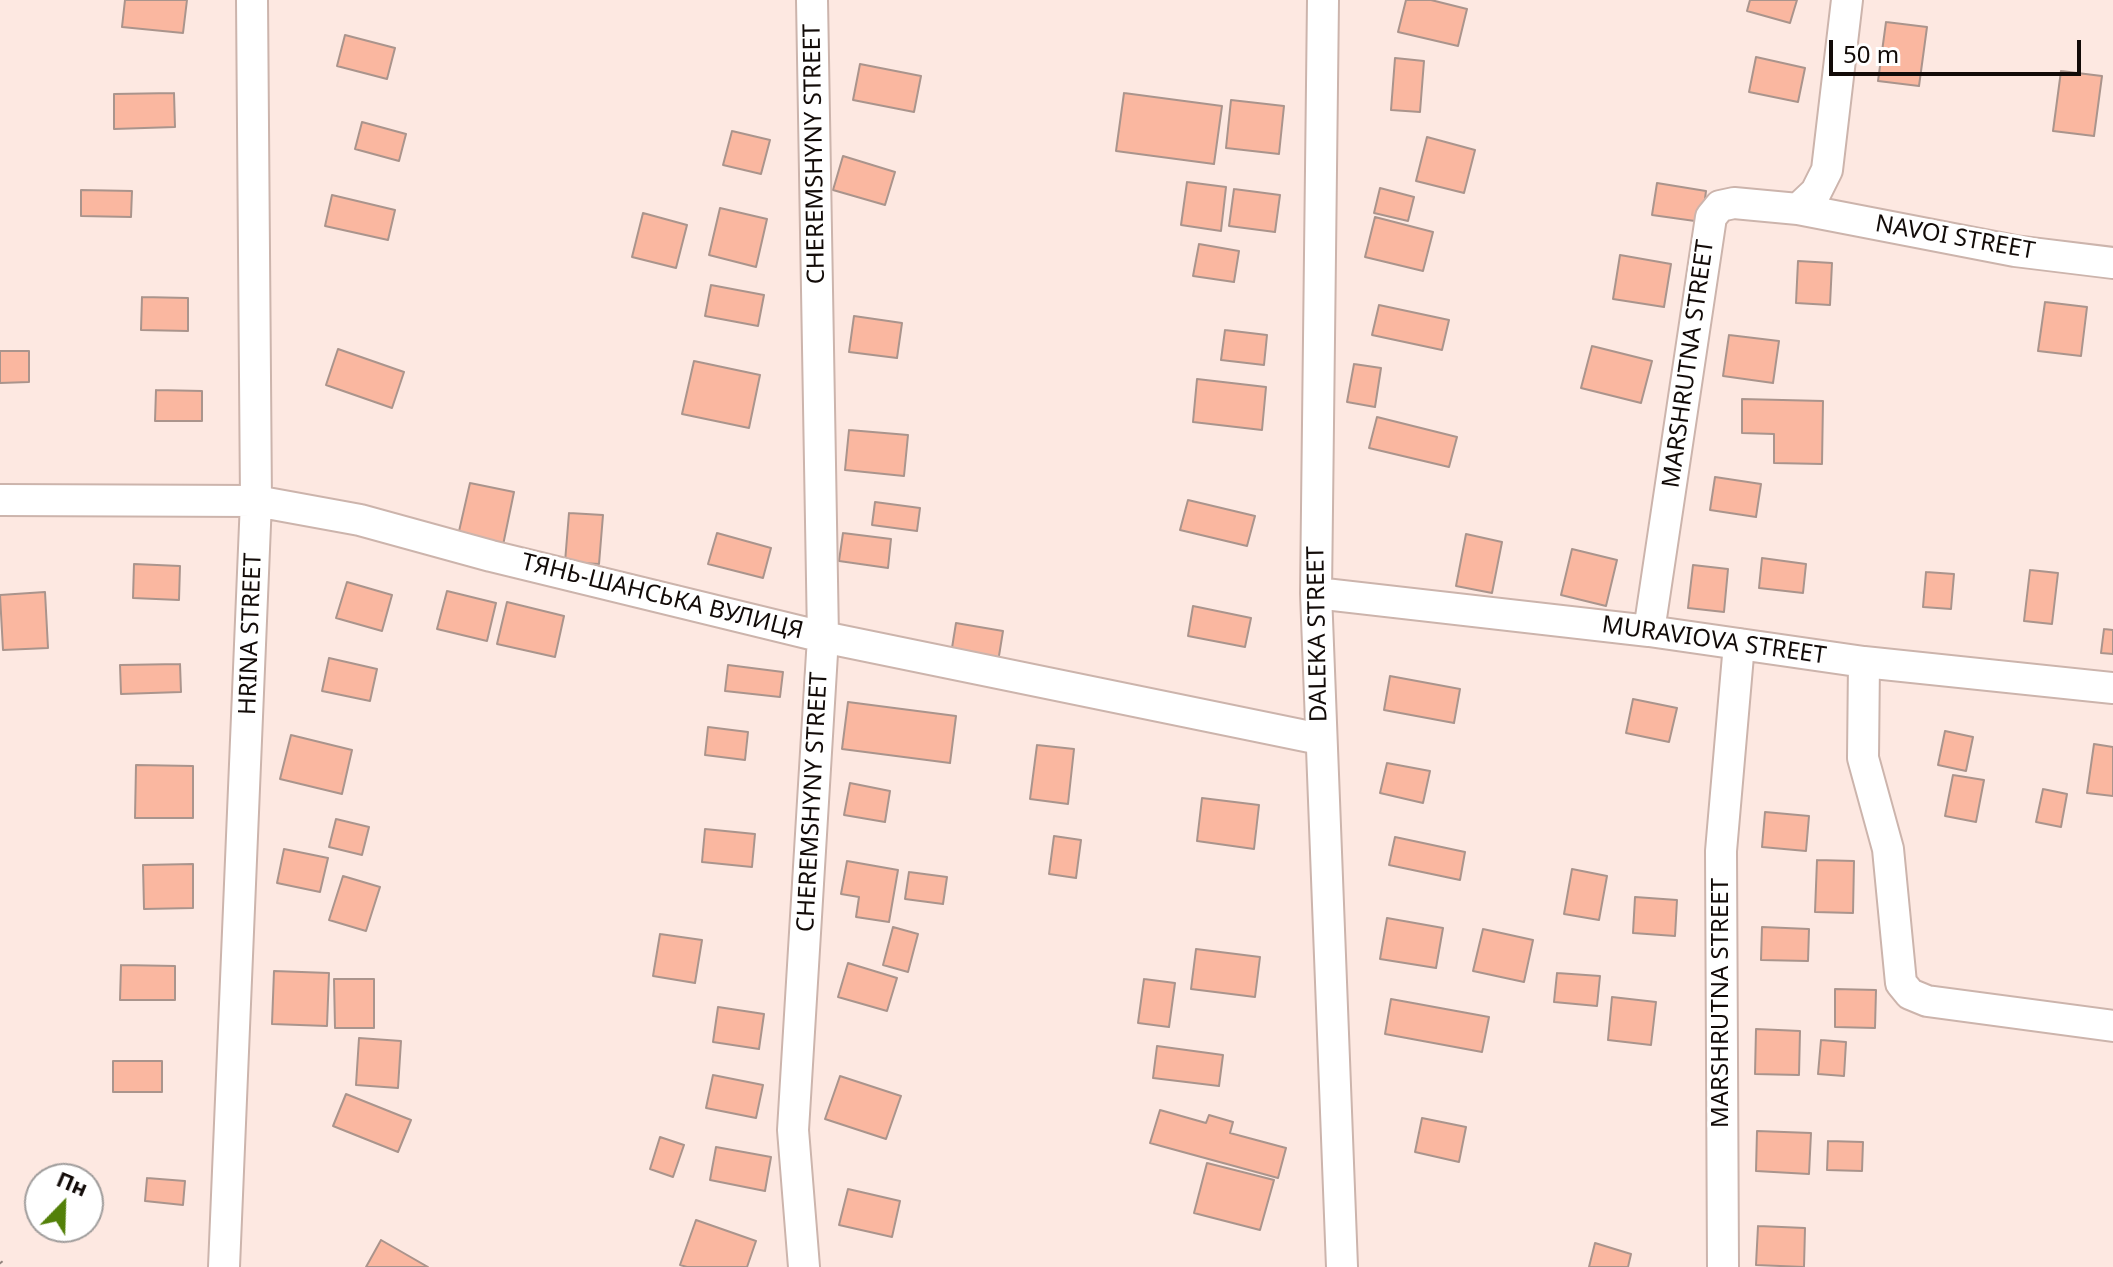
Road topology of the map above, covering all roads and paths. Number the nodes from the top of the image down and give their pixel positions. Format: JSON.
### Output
{"nodes":[{"id":1,"x":252,"y":0,"type":"edge"},
{"id":2,"x":812,"y":0,"type":"edge"},
{"id":3,"x":1323,"y":0,"type":"edge"},
{"id":4,"x":1847,"y":0,"type":"edge"},
{"id":5,"x":1798,"y":209,"type":"junction"},
{"id":6,"x":2113,"y":263,"type":"edge"},
{"id":7,"x":0,"y":500,"type":"edge"},
{"id":8,"x":256,"y":501,"type":"junction"},
{"id":9,"x":1316,"y":593,"type":"junction"},
{"id":10,"x":1649,"y":631,"type":"junction"},
{"id":11,"x":823,"y":637,"type":"junction"},
{"id":12,"x":1739,"y":644,"type":"junction"},
{"id":13,"x":1864,"y":662,"type":"junction"},
{"id":14,"x":2113,"y":688,"type":"edge"},
{"id":15,"x":1320,"y":739,"type":"junction"},
{"id":16,"x":2113,"y":1026,"type":"edge"},
{"id":17,"x":0,"y":1262,"type":"edge"},
{"id":18,"x":4,"y":1267,"type":"edge"},
{"id":19,"x":224,"y":1267,"type":"edge"},
{"id":20,"x":804,"y":1267,"type":"edge"},
{"id":21,"x":1342,"y":1267,"type":"edge"},
{"id":22,"x":1723,"y":1267,"type":"edge"}],
"edges":[{"from":1,"to":8,"type":"street","name":"HRINA STREET"},
{"from":2,"to":11,"type":"street","name":"CHEREMSHYNY STREET"},
{"from":3,"to":9,"type":"street","name":"DALEKA STREET"},
{"from":4,"to":5,"type":"street"},
{"from":5,"to":6,"type":"street","name":"NAVOI STREET"},
{"from":5,"to":10,"type":"street","name":"MARSHRUTNA STREET"},
{"from":7,"to":8,"type":"street","name":"ТЯНЬ-ШАНСЬКА ВУЛИЦЯ"},
{"from":8,"to":11,"type":"street","name":"ТЯНЬ-ШАНСЬКА ВУЛИЦЯ"},
{"from":8,"to":19,"type":"street","name":"HRINA STREET"},
{"from":9,"to":10,"type":"street","name":"MURAVIOVA STREET"},
{"from":9,"to":15,"type":"street","name":"DALEKA STREET"},
{"from":10,"to":12,"type":"street","name":"MURAVIOVA STREET"},
{"from":11,"to":15,"type":"street","name":"ТЯНЬ-ШАНСЬКА ВУЛИЦЯ"},
{"from":11,"to":20,"type":"street","name":"CHEREMSHYNY STREET"},
{"from":12,"to":13,"type":"street","name":"MURAVIOVA STREET"},
{"from":12,"to":22,"type":"street","name":"MARSHRUTNA STREET"},
{"from":13,"to":14,"type":"street","name":"MURAVIOVA STREET"},
{"from":13,"to":16,"type":"street"},
{"from":15,"to":21,"type":"street","name":"DALEKA STREET"},
{"from":17,"to":18,"type":"path"}]}
